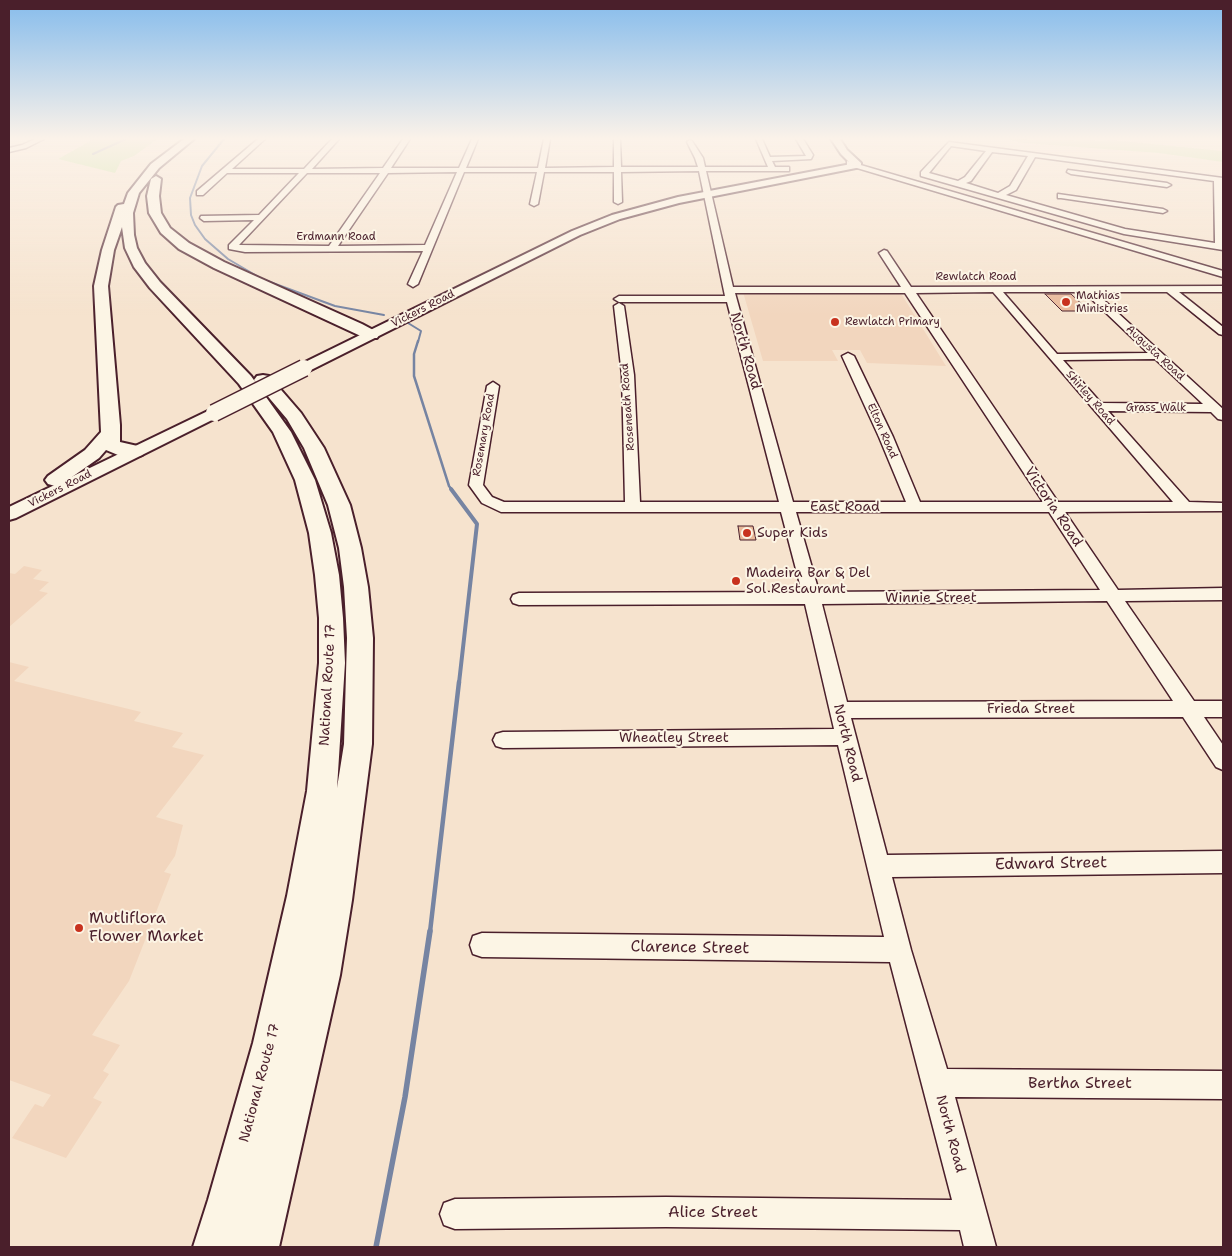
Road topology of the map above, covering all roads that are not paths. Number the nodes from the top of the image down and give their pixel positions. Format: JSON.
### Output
{"nodes":[{"id":1,"x":127,"y":198,"type":"edge"},
{"id":2,"x":132,"y":198,"type":"edge"},
{"id":3,"x":145,"y":198,"type":"edge"},
{"id":4,"x":153,"y":198,"type":"edge"},
{"id":5,"x":279,"y":198,"type":"edge"},
{"id":6,"x":366,"y":198,"type":"edge"},
{"id":7,"x":450,"y":198,"type":"edge"},
{"id":8,"x":535,"y":198,"type":"edge"},
{"id":9,"x":618,"y":198,"type":"edge"},
{"id":10,"x":687,"y":198,"type":"edge"},
{"id":11,"x":689,"y":198,"type":"edge"},
{"id":12,"x":706,"y":198,"type":"edge"},
{"id":13,"x":707,"y":198,"type":"edge"},
{"id":14,"x":965,"y":198,"type":"edge"},
{"id":15,"x":1009,"y":198,"type":"edge"},
{"id":16,"x":1060,"y":198,"type":"edge"},
{"id":17,"x":1112,"y":198,"type":"edge"},
{"id":18,"x":1136,"y":198,"type":"edge"},
{"id":19,"x":1136,"y":198,"type":"edge"},
{"id":20,"x":1165,"y":198,"type":"edge"},
{"id":21,"x":1221,"y":198,"type":"edge"},
{"id":22,"x":618,"y":202,"type":"dead end"},
{"id":23,"x":534,"y":204,"type":"dead end"},
{"id":24,"x":1164,"y":206,"type":"junction"},
{"id":25,"x":1049,"y":209,"type":"junction"},
{"id":26,"x":204,"y":218,"type":"dead end"},
{"id":27,"x":259,"y":218,"type":"junction"},
{"id":28,"x":1094,"y":222,"type":"junction"},
{"id":29,"x":1159,"y":236,"type":"junction"},
{"id":30,"x":716,"y":238,"type":"junction"},
{"id":31,"x":1221,"y":246,"type":"edge"},
{"id":32,"x":332,"y":248,"type":"junction"},
{"id":33,"x":428,"y":248,"type":"junction"},
{"id":34,"x":884,"y":253,"type":"dead end"},
{"id":35,"x":1223,"y":274,"type":"edge"},
{"id":36,"x":413,"y":284,"type":"dead end"},
{"id":37,"x":909,"y":289,"type":"junction"},
{"id":38,"x":995,"y":289,"type":"junction"},
{"id":39,"x":1086,"y":289,"type":"junction"},
{"id":40,"x":1169,"y":289,"type":"junction"},
{"id":41,"x":1223,"y":289,"type":"edge"},
{"id":42,"x":730,"y":294,"type":"junction"},
{"id":43,"x":619,"y":303,"type":"joint"},
{"id":44,"x":1223,"y":332,"type":"edge"},
{"id":45,"x":367,"y":333,"type":"junction"},
{"id":46,"x":848,"y":356,"type":"dead end"},
{"id":47,"x":1159,"y":356,"type":"junction"},
{"id":48,"x":1055,"y":357,"type":"junction"},
{"id":49,"x":492,"y":386,"type":"dead end"},
{"id":50,"x":1098,"y":408,"type":"junction"},
{"id":51,"x":1219,"y":412,"type":"edge"},
{"id":52,"x":121,"y":445,"type":"junction"},
{"id":53,"x":55,"y":480,"type":"joint"},
{"id":54,"x":476,"y":484,"type":"joint"},
{"id":55,"x":9,"y":502,"type":"edge"},
{"id":56,"x":633,"y":507,"type":"junction"},
{"id":57,"x":787,"y":507,"type":"junction"},
{"id":58,"x":915,"y":507,"type":"junction"},
{"id":59,"x":1053,"y":507,"type":"junction"},
{"id":60,"x":1185,"y":507,"type":"junction"},
{"id":61,"x":1223,"y":507,"type":"edge"},
{"id":62,"x":9,"y":514,"type":"edge"},
{"id":63,"x":1223,"y":594,"type":"edge"},
{"id":64,"x":1112,"y":596,"type":"junction"},
{"id":65,"x":812,"y":598,"type":"junction"},
{"id":66,"x":519,"y":599,"type":"dead end"},
{"id":67,"x":1188,"y":709,"type":"junction"},
{"id":68,"x":1223,"y":709,"type":"edge"},
{"id":69,"x":839,"y":710,"type":"junction"},
{"id":70,"x":845,"y":737,"type":"junction"},
{"id":71,"x":503,"y":740,"type":"dead end"},
{"id":72,"x":1223,"y":761,"type":"edge"},
{"id":73,"x":1223,"y":862,"type":"edge"},
{"id":74,"x":879,"y":866,"type":"junction"},
{"id":75,"x":482,"y":945,"type":"dead end"},
{"id":76,"x":899,"y":950,"type":"junction"},
{"id":77,"x":937,"y":1083,"type":"junction"},
{"id":78,"x":1223,"y":1085,"type":"edge"},
{"id":79,"x":455,"y":1214,"type":"dead end"},
{"id":80,"x":971,"y":1215,"type":"junction"},
{"id":81,"x":214,"y":1247,"type":"edge"},
{"id":82,"x":257,"y":1247,"type":"edge"},
{"id":83,"x":980,"y":1247,"type":"edge"}],
"edges":[{"from":1,"to":52,"type":"highway"},
{"from":2,"to":81,"type":"highway","name":"National Route 17"},
{"from":3,"to":82,"type":"highway"},
{"from":4,"to":45,"type":"highway"},
{"from":5,"to":27,"type":"street"},
{"from":6,"to":32,"type":"street"},
{"from":7,"to":33,"type":"street"},
{"from":8,"to":23,"type":"street"},
{"from":9,"to":22,"type":"street"},
{"from":10,"to":45,"type":"main road","name":"Vickers Road"},
{"from":11,"to":45,"type":"main road","name":"Vickers Road"},
{"from":12,"to":30,"type":"street","name":"North Road"},
{"from":13,"to":30,"type":"street","name":"North Road"},
{"from":14,"to":35,"type":"street"},
{"from":15,"to":25,"type":"street"},
{"from":16,"to":25,"type":"street"},
{"from":17,"to":28,"type":"street"},
{"from":18,"to":24,"type":"street"},
{"from":19,"to":24,"type":"street"},
{"from":20,"to":24,"type":"street"},
{"from":21,"to":31,"type":"street"},
{"from":24,"to":29,"type":"street"},
{"from":25,"to":28,"type":"street"},
{"from":26,"to":27,"type":"street"},
{"from":27,"to":32,"type":"street","name":"Erdmann Road"},
{"from":28,"to":29,"type":"street"},
{"from":29,"to":31,"type":"street"},
{"from":30,"to":42,"type":"street","name":"North Road"},
{"from":32,"to":33,"type":"street","name":"Erdmann Road"},
{"from":33,"to":36,"type":"street"},
{"from":34,"to":37,"type":"street","name":"Victoria Road"},
{"from":37,"to":38,"type":"street","name":"Rewlatch Road"},
{"from":37,"to":42,"type":"street","name":"Rewlatch Road"},
{"from":37,"to":59,"type":"street","name":"Victoria Road"},
{"from":38,"to":39,"type":"street","name":"Rewlatch Road"},
{"from":38,"to":48,"type":"street","name":"Shirley Road"},
{"from":39,"to":40,"type":"street","name":"Rewlatch Road"},
{"from":39,"to":47,"type":"street","name":"Augusta Road"},
{"from":40,"to":41,"type":"street","name":"Rewlatch Road"},
{"from":40,"to":44,"type":"street"},
{"from":42,"to":43,"type":"street","name":"Rewlatch Road"},
{"from":42,"to":57,"type":"street","name":"North Road"},
{"from":43,"to":56,"type":"street","name":"Roseneath Road"},
{"from":45,"to":52,"type":"main road","name":"Vickers Road","bridge":true},
{"from":46,"to":58,"type":"street","name":"Elton Road"},
{"from":47,"to":48,"type":"street"},
{"from":47,"to":51,"type":"street","name":"Augusta Road"},
{"from":48,"to":50,"type":"street","name":"Shirley Road"},
{"from":49,"to":54,"type":"street","name":"Rosemary Road"},
{"from":50,"to":51,"type":"street","name":"Grass Walk"},
{"from":50,"to":60,"type":"street","name":"Shirley Road"},
{"from":52,"to":53,"type":"highway"},
{"from":52,"to":62,"type":"main road","name":"Vickers Road"},
{"from":53,"to":55,"type":"main road","name":"Vickers Road"},
{"from":54,"to":56,"type":"street","name":"East Road"},
{"from":56,"to":57,"type":"street","name":"East Road"},
{"from":57,"to":58,"type":"street","name":"East Road"},
{"from":57,"to":65,"type":"street","name":"North Road"},
{"from":58,"to":59,"type":"street","name":"East Road"},
{"from":59,"to":60,"type":"street","name":"East Road"},
{"from":59,"to":64,"type":"street","name":"Victoria Road"},
{"from":60,"to":61,"type":"street","name":"East Road"},
{"from":63,"to":64,"type":"street","name":"Winnie Street"},
{"from":64,"to":65,"type":"street","name":"Winnie Street"},
{"from":64,"to":67,"type":"street","name":"Victoria Road"},
{"from":65,"to":66,"type":"street","name":"Winnie Street"},
{"from":65,"to":69,"type":"street","name":"North Road"},
{"from":67,"to":68,"type":"street","name":"Frieda Street"},
{"from":67,"to":69,"type":"street","name":"Frieda Street"},
{"from":67,"to":72,"type":"street","name":"Victoria Road"},
{"from":69,"to":70,"type":"street","name":"North Road"},
{"from":70,"to":71,"type":"street","name":"Wheatley Street"},
{"from":70,"to":74,"type":"street","name":"North Road"},
{"from":73,"to":74,"type":"street","name":"Edward Street"},
{"from":74,"to":76,"type":"street","name":"North Road"},
{"from":75,"to":76,"type":"street","name":"Clarence Street"},
{"from":76,"to":77,"type":"street","name":"North Road"},
{"from":77,"to":78,"type":"street","name":"Bertha Street"},
{"from":77,"to":80,"type":"street","name":"North Road"},
{"from":79,"to":80,"type":"street","name":"Alice Street"},
{"from":80,"to":83,"type":"street","name":"North Road"}]}
